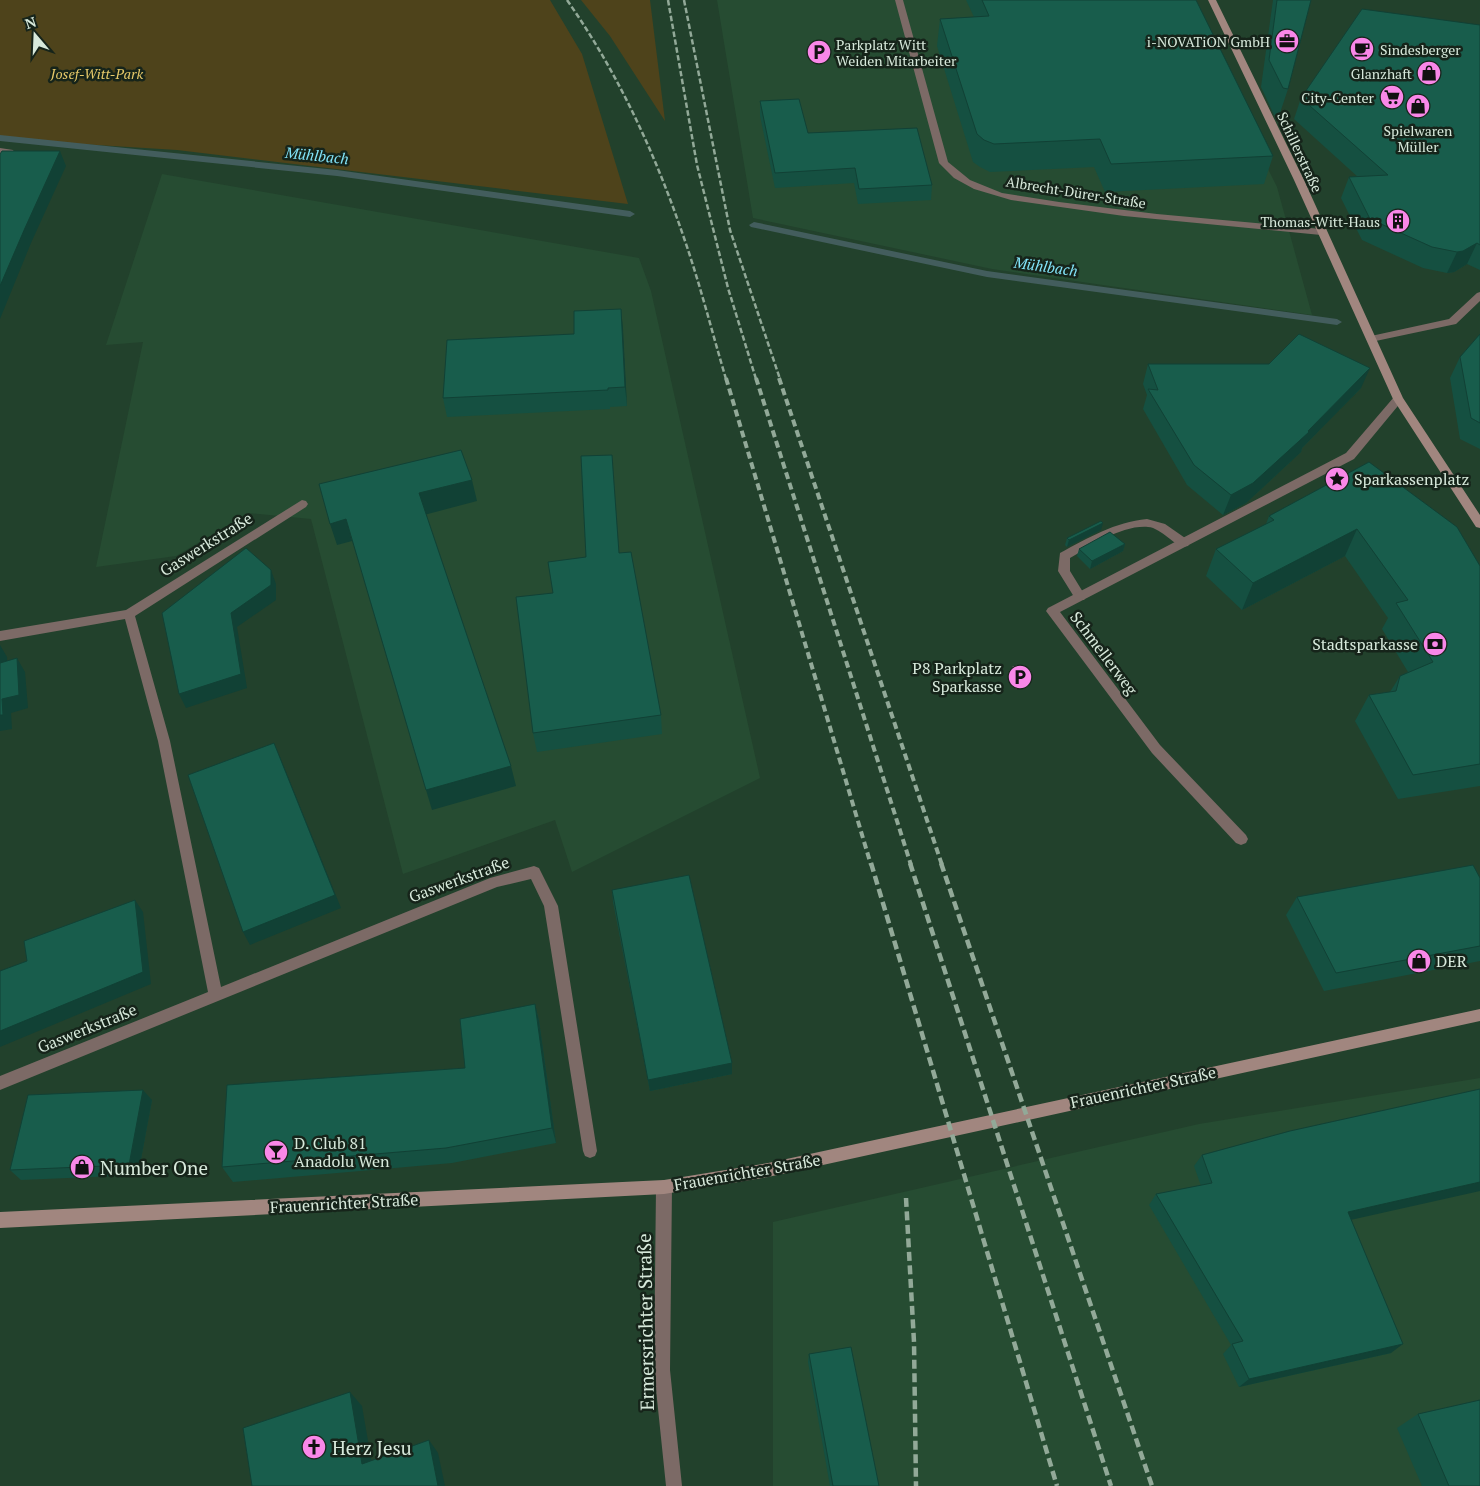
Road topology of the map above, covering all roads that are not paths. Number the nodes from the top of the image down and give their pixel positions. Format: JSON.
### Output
{"nodes":[{"id":1,"x":899,"y":0,"type":"edge"},
{"id":2,"x":1212,"y":0,"type":"edge"},
{"id":3,"x":0,"y":151,"type":"edge"},
{"id":4,"x":0,"y":169,"type":"edge"},
{"id":5,"x":1321,"y":232,"type":"junction"},
{"id":6,"x":1480,"y":295,"type":"edge"},
{"id":7,"x":1371,"y":339,"type":"junction"},
{"id":8,"x":1398,"y":399,"type":"junction"},
{"id":9,"x":302,"y":504,"type":"dead end"},
{"id":10,"x":1480,"y":524,"type":"edge"},
{"id":11,"x":1184,"y":543,"type":"junction"},
{"id":12,"x":1080,"y":597,"type":"junction"},
{"id":13,"x":129,"y":614,"type":"junction"},
{"id":14,"x":0,"y":636,"type":"edge"},
{"id":15,"x":1241,"y":839,"type":"dead end"},
{"id":16,"x":216,"y":994,"type":"junction"},
{"id":17,"x":1480,"y":1016,"type":"edge"},
{"id":18,"x":0,"y":1083,"type":"edge"},
{"id":19,"x":590,"y":1151,"type":"dead end"},
{"id":20,"x":664,"y":1187,"type":"junction"},
{"id":21,"x":0,"y":1220,"type":"edge"},
{"id":22,"x":674,"y":1486,"type":"edge"}],
"edges":[{"from":1,"to":5,"type":"street","name":"Albrecht-Dürer-Straße"},
{"from":2,"to":5,"type":"main road","name":"Schillerstraße"},
{"from":3,"to":4,"type":"street"},
{"from":5,"to":7,"type":"main road","name":"Schillerstraße"},
{"from":6,"to":7,"type":"street"},
{"from":7,"to":8,"type":"main road","name":"Schillerstraße"},
{"from":8,"to":10,"type":"main road","name":"Schillerstraße"},
{"from":8,"to":11,"type":"street","name":"Schmellerweg"},
{"from":9,"to":13,"type":"street","name":"Gaswerkstraße"},
{"from":11,"to":12,"type":"street","name":"Schmellerweg"},
{"from":11,"to":12,"type":"street"},
{"from":12,"to":15,"type":"street","name":"Schmellerweg"},
{"from":13,"to":14,"type":"street","name":"Gaswerkstraße"},
{"from":13,"to":16,"type":"street"},
{"from":16,"to":18,"type":"street","name":"Gaswerkstraße"},
{"from":16,"to":19,"type":"street","name":"Gaswerkstraße"},
{"from":17,"to":20,"type":"main road","name":"Frauenrichter Straße"},
{"from":20,"to":21,"type":"main road","name":"Frauenrichter Straße"},
{"from":20,"to":22,"type":"street","name":"Ermersrichter Straße"}]}
